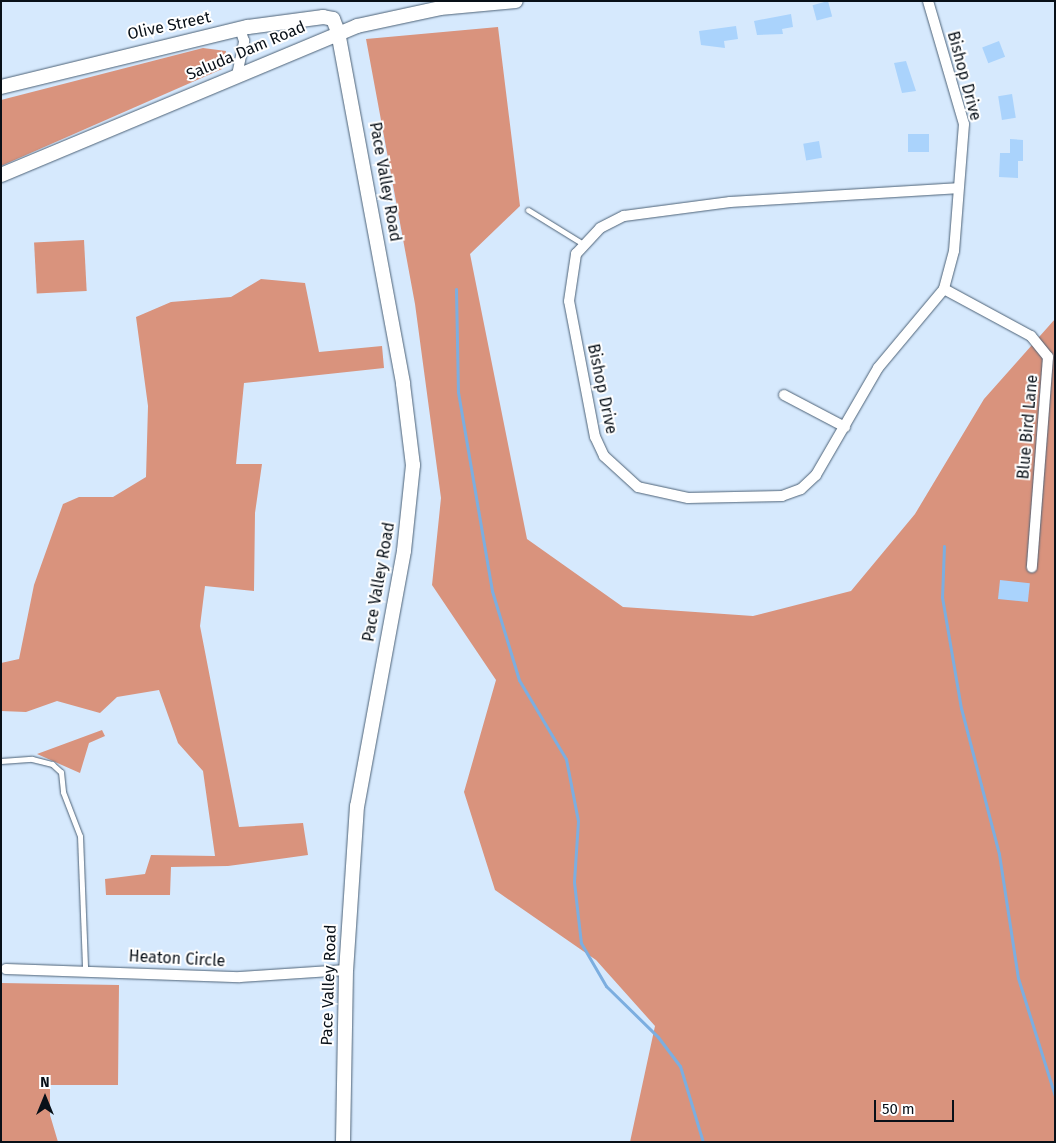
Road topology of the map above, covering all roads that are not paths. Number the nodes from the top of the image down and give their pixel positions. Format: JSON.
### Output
{"nodes":[{"id":1,"x":516,"y":1,"type":"edge"},
{"id":2,"x":928,"y":1,"type":"edge"},
{"id":3,"x":240,"y":29,"type":"junction"},
{"id":4,"x":338,"y":32,"type":"junction"},
{"id":5,"x":237,"y":75,"type":"junction"},
{"id":6,"x":1,"y":87,"type":"edge"},
{"id":7,"x":1,"y":175,"type":"edge"},
{"id":8,"x":957,"y":188,"type":"junction"},
{"id":9,"x":528,"y":210,"type":"dead end"},
{"id":10,"x":583,"y":244,"type":"junction"},
{"id":11,"x":944,"y":289,"type":"junction"},
{"id":12,"x":784,"y":395,"type":"dead end"},
{"id":13,"x":845,"y":426,"type":"junction"},
{"id":14,"x":1032,"y":567,"type":"dead end"},
{"id":15,"x":1,"y":761,"type":"edge"},
{"id":16,"x":6,"y":969,"type":"dead end"},
{"id":17,"x":86,"y":969,"type":"junction"},
{"id":18,"x":346,"y":970,"type":"junction"},
{"id":19,"x":343,"y":1142,"type":"edge"}],
"edges":[{"from":1,"to":4,"type":"street","name":"Saluda Dam Road"},
{"from":2,"to":8,"type":"street","name":"Bishop Drive"},
{"from":3,"to":4,"type":"street","name":"Olive Street"},
{"from":3,"to":5,"type":"street"},
{"from":3,"to":6,"type":"street","name":"Olive Street"},
{"from":4,"to":5,"type":"street","name":"Saluda Dam Road"},
{"from":4,"to":18,"type":"street","name":"Pace Valley Road"},
{"from":5,"to":7,"type":"street","name":"Saluda Dam Road"},
{"from":8,"to":10,"type":"street"},
{"from":8,"to":11,"type":"street","name":"Bishop Drive"},
{"from":9,"to":10,"type":"lane"},
{"from":10,"to":13,"type":"street","name":"Bishop Drive"},
{"from":11,"to":13,"type":"street","name":"Bishop Drive"},
{"from":11,"to":14,"type":"street","name":"Blue Bird Lane"},
{"from":12,"to":13,"type":"street"},
{"from":15,"to":17,"type":"lane"},
{"from":16,"to":17,"type":"street","name":"Heaton Circle"},
{"from":17,"to":18,"type":"street","name":"Heaton Circle"},
{"from":18,"to":19,"type":"street","name":"Pace Valley Road"}]}
